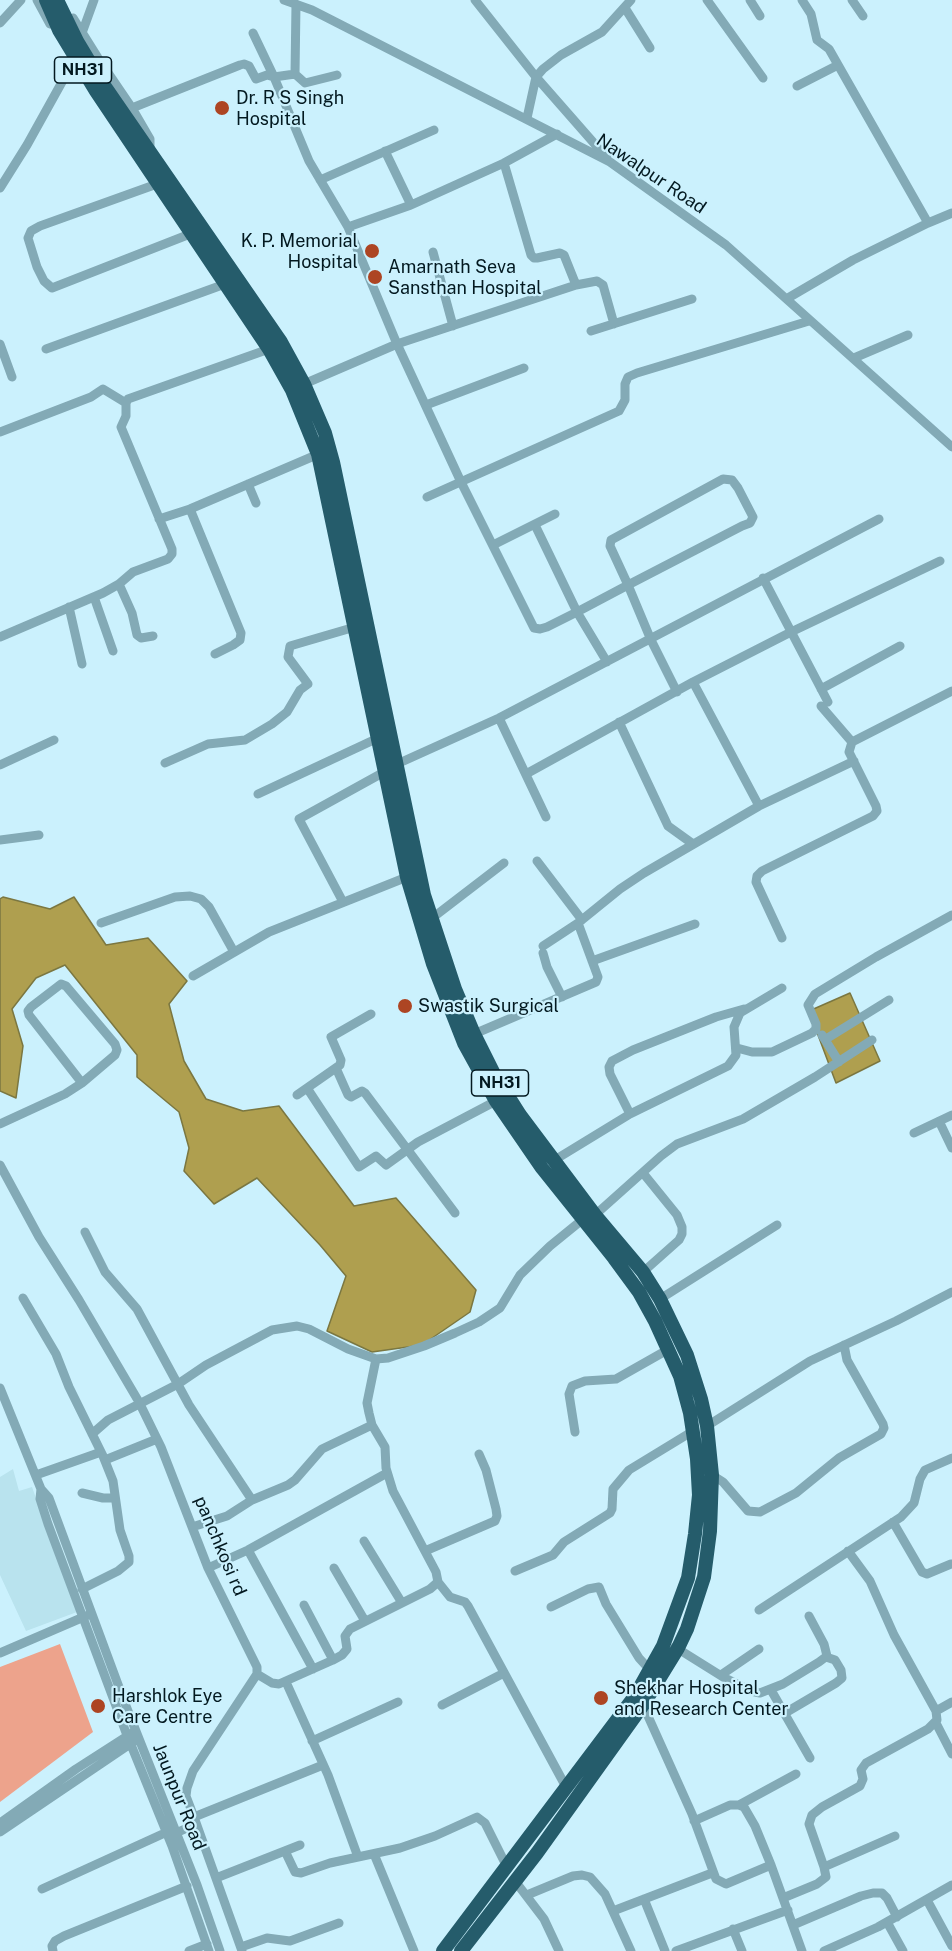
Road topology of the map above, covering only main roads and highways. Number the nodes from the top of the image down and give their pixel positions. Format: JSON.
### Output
{"nodes":[{"id":1,"x":46,"y":0,"type":"edge"},
{"id":2,"x":57,"y":0,"type":"edge"},
{"id":3,"x":145,"y":154,"type":"junction"},
{"id":4,"x":324,"y":452,"type":"junction"},
{"id":5,"x":392,"y":767,"type":"junction"},
{"id":6,"x":589,"y":1217,"type":"junction"},
{"id":7,"x":443,"y":1951,"type":"edge"},
{"id":8,"x":461,"y":1951,"type":"edge"}],
"edges":[{"from":1,"to":3,"type":"highway","number":"NH31"},
{"from":2,"to":3,"type":"highway","number":"NH31"},
{"from":3,"to":4,"type":"highway","number":"NH31"},
{"from":3,"to":4,"type":"highway","number":"NH31"},
{"from":4,"to":5,"type":"highway","number":"NH31"},
{"from":4,"to":5,"type":"highway","number":"NH31"},
{"from":5,"to":6,"type":"highway","number":"NH31"},
{"from":5,"to":6,"type":"highway","number":"NH31"},
{"from":6,"to":7,"type":"highway","number":"NH31"},
{"from":6,"to":8,"type":"highway","number":"NH31"}]}
